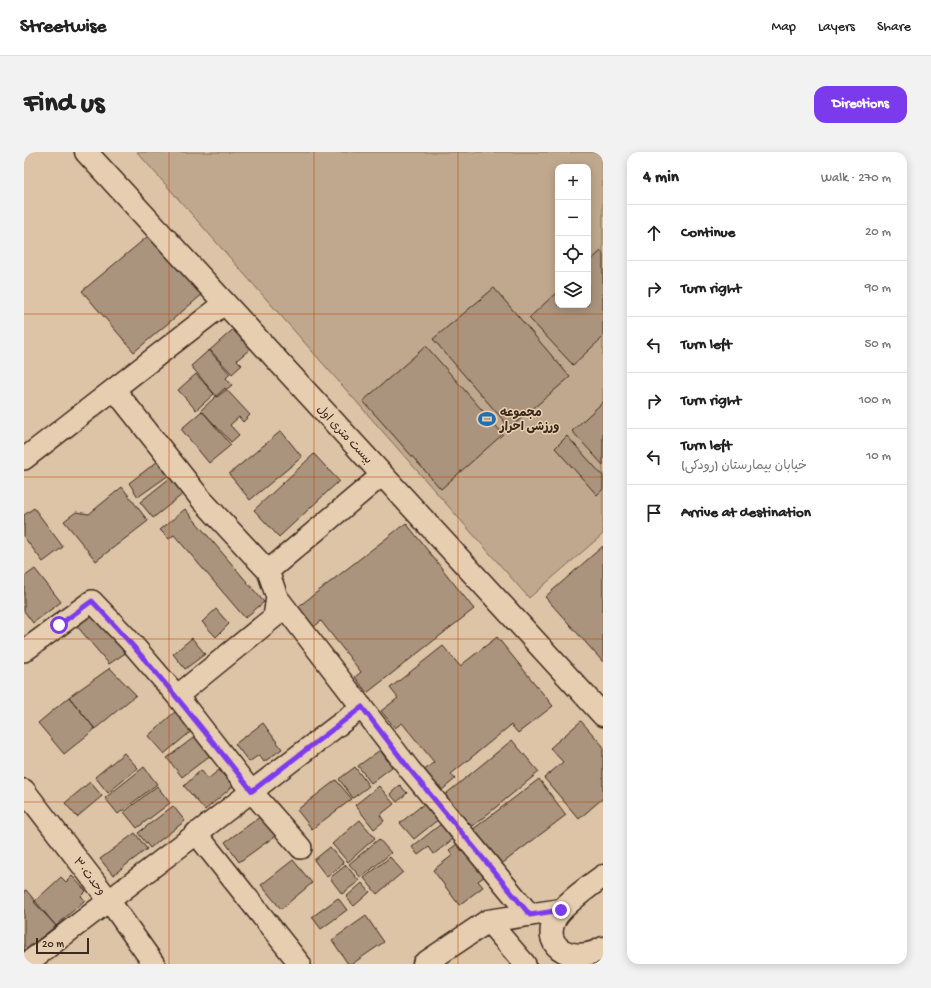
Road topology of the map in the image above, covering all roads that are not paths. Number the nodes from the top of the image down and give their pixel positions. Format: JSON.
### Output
{"nodes":[{"id":1,"x":86,"y":152,"type":"edge"},
{"id":2,"x":224,"y":303,"type":"junction"},
{"id":3,"x":114,"y":389,"type":"junction"},
{"id":4,"x":24,"y":459,"type":"edge"},
{"id":5,"x":382,"y":475,"type":"junction"},
{"id":6,"x":268,"y":571,"type":"junction"},
{"id":7,"x":277,"y":597,"type":"junction"},
{"id":8,"x":24,"y":652,"type":"edge"},
{"id":9,"x":177,"y":696,"type":"junction"},
{"id":10,"x":362,"y":707,"type":"junction"},
{"id":11,"x":603,"y":715,"type":"edge"},
{"id":12,"x":252,"y":791,"type":"junction"},
{"id":13,"x":26,"y":797,"type":"edge"},
{"id":14,"x":196,"y":833,"type":"junction"},
{"id":15,"x":301,"y":848,"type":"dead end"},
{"id":16,"x":603,"y":876,"type":"edge"},
{"id":17,"x":108,"y":899,"type":"junction"},
{"id":18,"x":561,"y":910,"type":"junction"},
{"id":19,"x":530,"y":915,"type":"junction"},
{"id":20,"x":488,"y":921,"type":"junction"},
{"id":21,"x":601,"y":950,"type":"edge"},
{"id":22,"x":26,"y":964,"type":"edge"},
{"id":23,"x":154,"y":964,"type":"edge"},
{"id":24,"x":300,"y":964,"type":"edge"},
{"id":25,"x":424,"y":964,"type":"edge"},
{"id":26,"x":525,"y":964,"type":"edge"}],
"edges":[{"from":1,"to":2,"type":"street","name":"بیست متری اول"},
{"from":2,"to":3,"type":"street"},
{"from":2,"to":5,"type":"street","name":"بیست متری اول"},
{"from":3,"to":4,"type":"street"},
{"from":3,"to":6,"type":"street"},
{"from":5,"to":6,"type":"street"},
{"from":5,"to":11,"type":"street","name":"بیست متری اول"},
{"from":6,"to":7,"type":"street"},
{"from":7,"to":9,"type":"street"},
{"from":7,"to":10,"type":"street"},
{"from":8,"to":9,"type":"street"},
{"from":9,"to":12,"type":"street"},
{"from":10,"to":12,"type":"street"},
{"from":10,"to":19,"type":"street"},
{"from":12,"to":14,"type":"street"},
{"from":12,"to":15,"type":"street"},
{"from":13,"to":17,"type":"street","name":"وحدت۳۰"},
{"from":14,"to":17,"type":"street"},
{"from":14,"to":24,"type":"street"},
{"from":16,"to":18,"type":"street"},
{"from":17,"to":22,"type":"street"},
{"from":17,"to":23,"type":"street","name":"وحدت۳۰"},
{"from":18,"to":19,"type":"street"},
{"from":18,"to":21,"type":"street"},
{"from":19,"to":20,"type":"street"},
{"from":20,"to":25,"type":"street"},
{"from":20,"to":26,"type":"street"}]}
